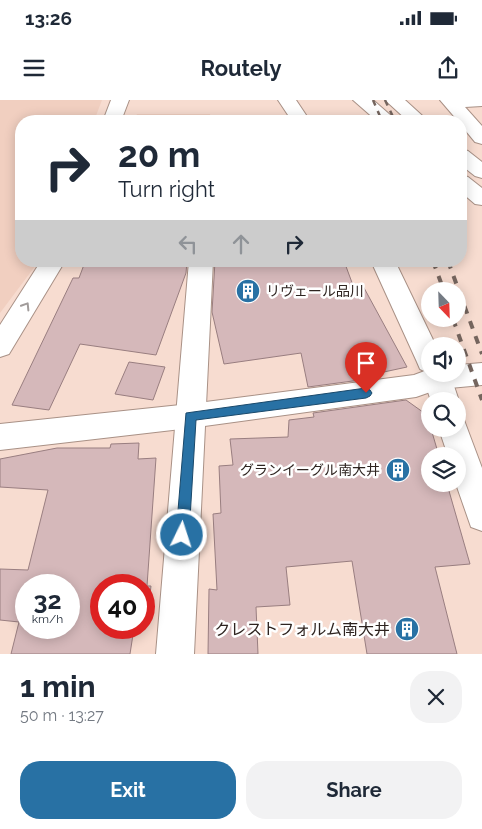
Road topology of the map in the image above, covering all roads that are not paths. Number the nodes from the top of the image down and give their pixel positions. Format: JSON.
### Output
{"nodes":[{"id":1,"x":120,"y":100,"type":"edge"},
{"id":2,"x":287,"y":100,"type":"edge"},
{"id":3,"x":362,"y":100,"type":"edge"},
{"id":4,"x":394,"y":100,"type":"edge"},
{"id":5,"x":482,"y":101,"type":"edge"},
{"id":6,"x":450,"y":102,"type":"edge"},
{"id":7,"x":114,"y":115,"type":"edge"},
{"id":8,"x":297,"y":115,"type":"edge"},
{"id":9,"x":381,"y":115,"type":"edge"},
{"id":10,"x":412,"y":115,"type":"edge"},
{"id":11,"x":462,"y":115,"type":"edge"},
{"id":12,"x":467,"y":121,"type":"edge"},
{"id":13,"x":482,"y":138,"type":"edge"},
{"id":14,"x":467,"y":160,"type":"edge"},
{"id":15,"x":482,"y":172,"type":"edge"},
{"id":16,"x":467,"y":186,"type":"edge"},
{"id":17,"x":482,"y":199,"type":"edge"},
{"id":18,"x":49,"y":267,"type":"edge"},
{"id":19,"x":201,"y":267,"type":"edge"},
{"id":20,"x":386,"y":267,"type":"edge"},
{"id":21,"x":421,"y":344,"type":"edge"},
{"id":22,"x":0,"y":347,"type":"edge"},
{"id":23,"x":482,"y":374,"type":"edge"},
{"id":24,"x":466,"y":376,"type":"edge"},
{"id":25,"x":428,"y":382,"type":"edge"},
{"id":26,"x":190,"y":416,"type":"junction"},
{"id":27,"x":0,"y":437,"type":"edge"},
{"id":28,"x":457,"y":437,"type":"edge"},
{"id":29,"x":482,"y":516,"type":"edge"},
{"id":30,"x":175,"y":654,"type":"edge"}],
"edges":[{"from":1,"to":7,"type":"main road"},
{"from":2,"to":8,"type":"main road"},
{"from":3,"to":9,"type":"main road"},
{"from":4,"to":10,"type":"main road"},
{"from":5,"to":6,"type":"main road"},
{"from":6,"to":11,"type":"main road"},
{"from":12,"to":13,"type":"main road"},
{"from":14,"to":15,"type":"main road"},
{"from":16,"to":17,"type":"main road"},
{"from":22,"to":18,"type":"main road","one_way":true},
{"from":19,"to":26,"type":"main road"},
{"from":20,"to":21,"type":"main road"},
{"from":23,"to":24,"type":"main road"},
{"from":25,"to":26,"type":"main road"},
{"from":26,"to":27,"type":"main road"},
{"from":26,"to":30,"type":"main road"},
{"from":28,"to":29,"type":"main road"}]}
